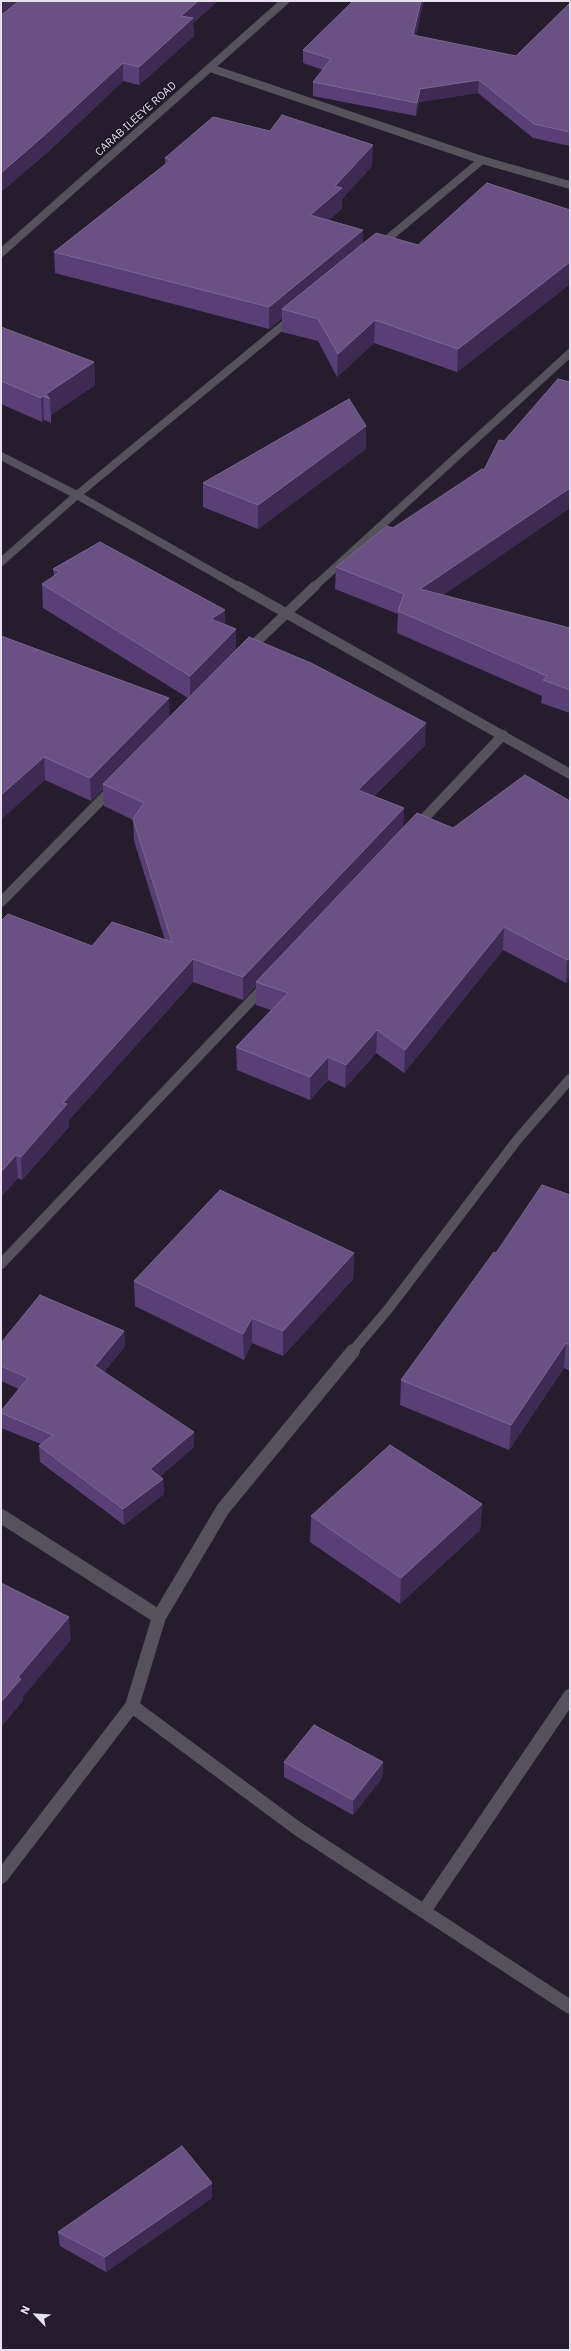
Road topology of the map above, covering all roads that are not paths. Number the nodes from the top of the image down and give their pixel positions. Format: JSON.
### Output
{"nodes":[{"id":1,"x":285,"y":1,"type":"edge"},
{"id":2,"x":210,"y":68,"type":"junction"},
{"id":3,"x":482,"y":160,"type":"junction"},
{"id":4,"x":570,"y":185,"type":"edge"},
{"id":5,"x":372,"y":252,"type":"edge"},
{"id":6,"x":1,"y":253,"type":"edge"},
{"id":7,"x":298,"y":313,"type":"edge"},
{"id":8,"x":570,"y":353,"type":"edge"},
{"id":9,"x":1,"y":456,"type":"edge"},
{"id":10,"x":77,"y":495,"type":"junction"},
{"id":11,"x":1,"y":562,"type":"edge"},
{"id":12,"x":286,"y":612,"type":"junction"},
{"id":13,"x":241,"y":658,"type":"edge"},
{"id":14,"x":503,"y":735,"type":"junction"},
{"id":15,"x":570,"y":774,"type":"edge"},
{"id":16,"x":118,"y":782,"type":"edge"},
{"id":17,"x":410,"y":833,"type":"edge"},
{"id":18,"x":1,"y":902,"type":"edge"},
{"id":19,"x":274,"y":977,"type":"edge"},
{"id":20,"x":570,"y":1079,"type":"edge"},
{"id":21,"x":1,"y":1264,"type":"edge"},
{"id":22,"x":1,"y":1516,"type":"edge"},
{"id":23,"x":159,"y":1617,"type":"junction"},
{"id":24,"x":570,"y":1696,"type":"edge"},
{"id":25,"x":132,"y":1706,"type":"junction"},
{"id":26,"x":1,"y":1877,"type":"edge"},
{"id":27,"x":424,"y":1911,"type":"junction"},
{"id":28,"x":570,"y":2007,"type":"edge"}],
"edges":[{"from":1,"to":2,"type":"street","name":"CARAB ILEEYE ROAD"},
{"from":2,"to":3,"type":"street"},
{"from":2,"to":6,"type":"street","name":"CARAB ILEEYE ROAD"},
{"from":3,"to":4,"type":"street"},
{"from":3,"to":5,"type":"street"},
{"from":7,"to":10,"type":"street"},
{"from":8,"to":12,"type":"street"},
{"from":9,"to":10,"type":"street"},
{"from":10,"to":11,"type":"street"},
{"from":10,"to":12,"type":"street"},
{"from":12,"to":13,"type":"street"},
{"from":12,"to":14,"type":"street"},
{"from":14,"to":15,"type":"street"},
{"from":14,"to":17,"type":"street"},
{"from":16,"to":18,"type":"street"},
{"from":19,"to":21,"type":"street"},
{"from":20,"to":23,"type":"street"},
{"from":22,"to":23,"type":"street"},
{"from":23,"to":25,"type":"street"},
{"from":24,"to":27,"type":"street"},
{"from":25,"to":26,"type":"street"},
{"from":25,"to":27,"type":"street"},
{"from":27,"to":28,"type":"street"}]}
